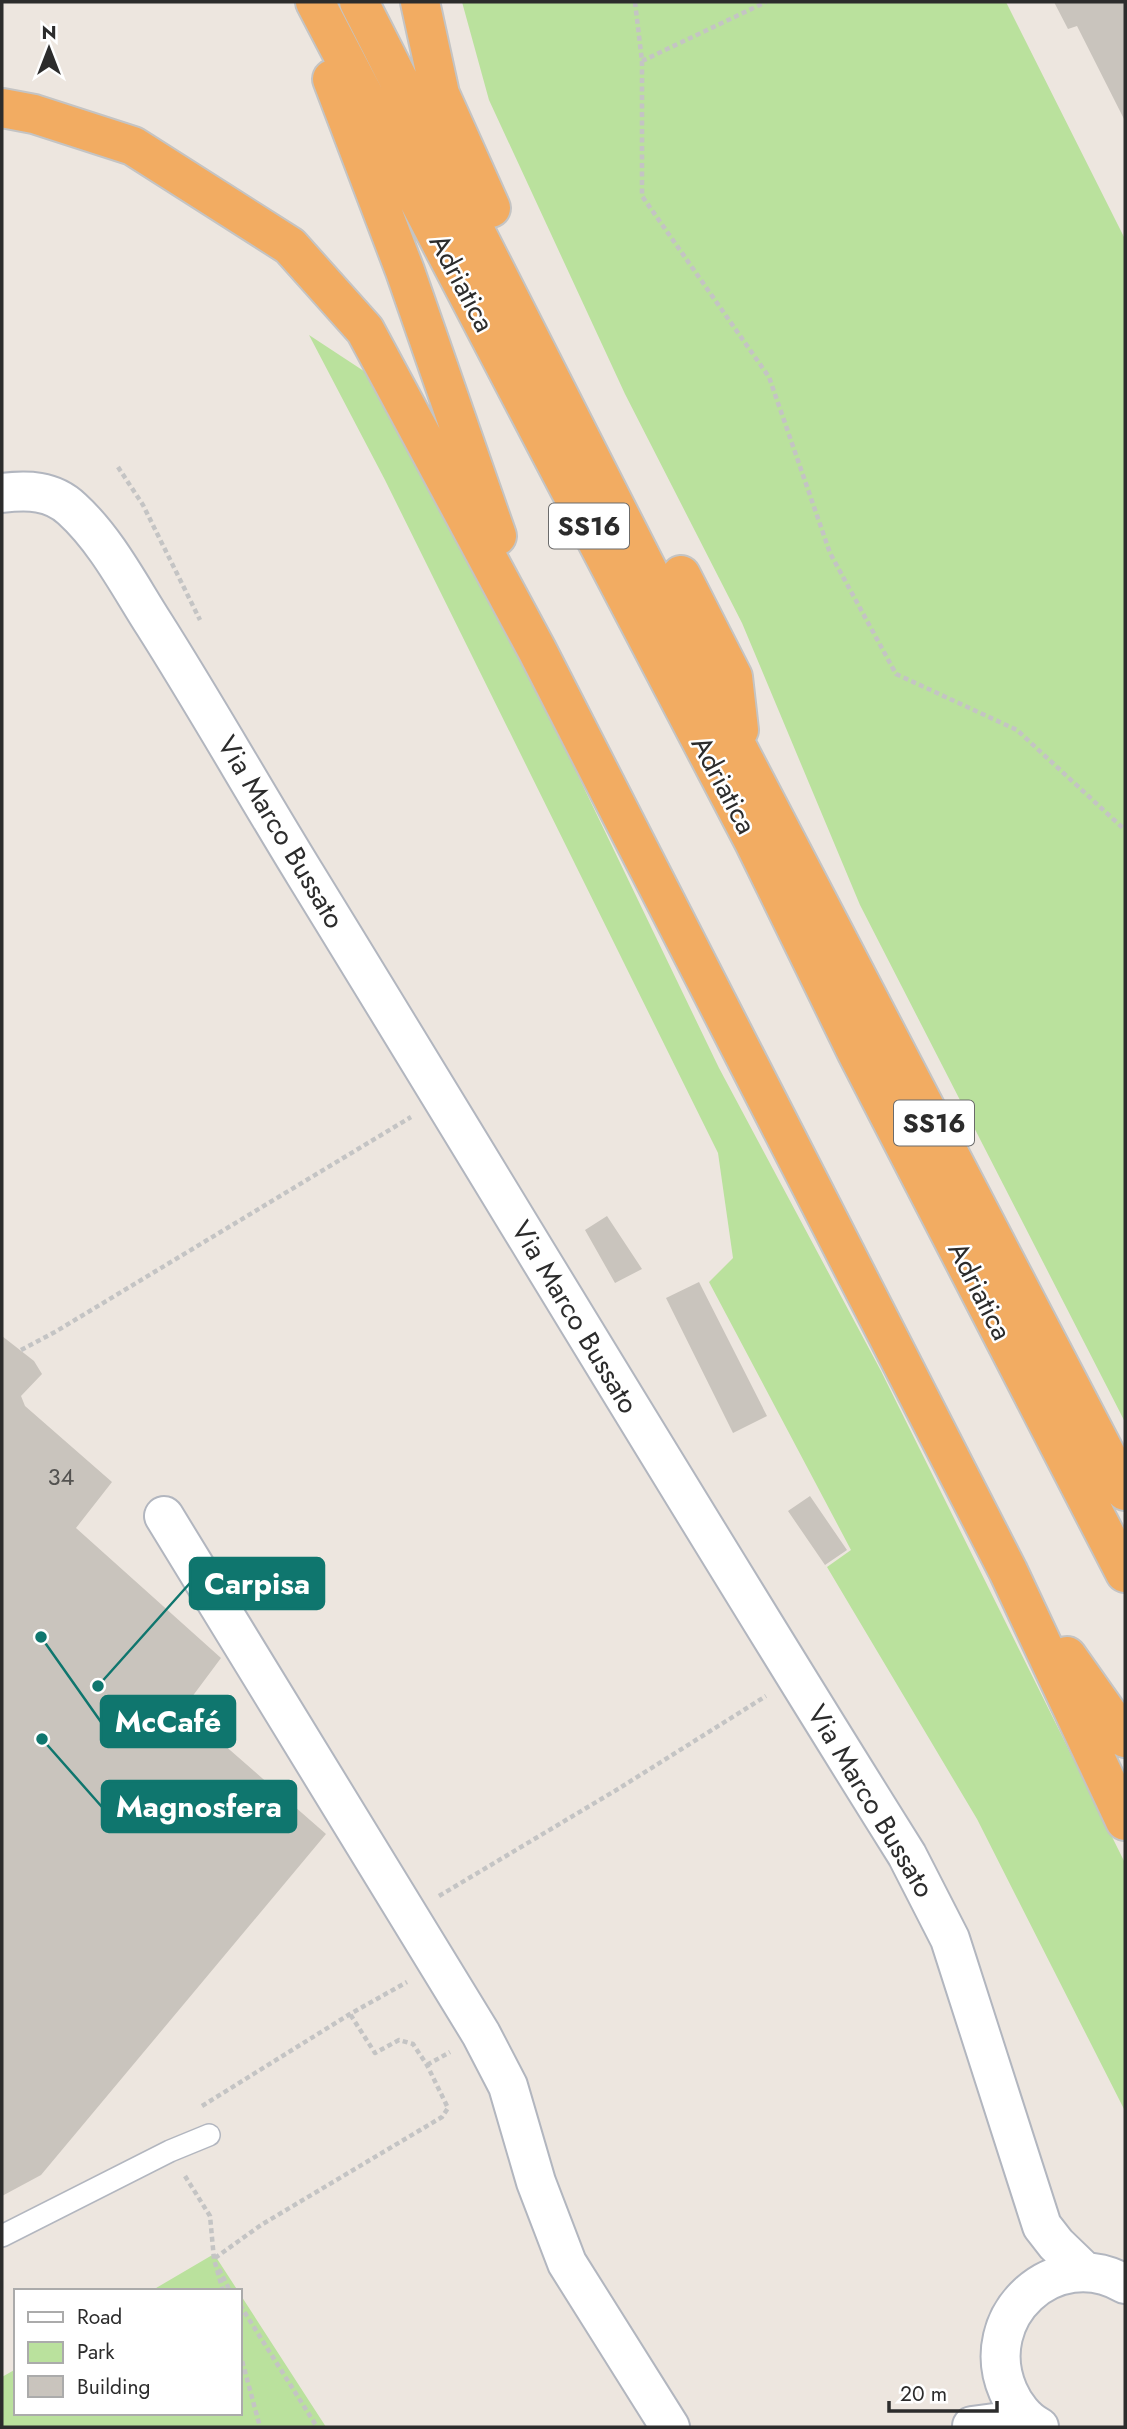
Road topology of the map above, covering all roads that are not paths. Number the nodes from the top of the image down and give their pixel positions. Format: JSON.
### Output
{"nodes":[{"id":1,"x":302,"y":2,"type":"edge"},
{"id":2,"x":315,"y":2,"type":"edge"},
{"id":3,"x":359,"y":2,"type":"edge"},
{"id":4,"x":420,"y":2,"type":"edge"},
{"id":5,"x":2,"y":108,"type":"edge"},
{"id":6,"x":2,"y":493,"type":"edge"},
{"id":7,"x":537,"y":650,"type":"junction"},
{"id":8,"x":743,"y":756,"type":"junction"},
{"id":9,"x":1125,"y":1491,"type":"edge"},
{"id":10,"x":164,"y":1516,"type":"dead end"},
{"id":11,"x":1008,"y":1571,"type":"junction"},
{"id":12,"x":1125,"y":1573,"type":"edge"},
{"id":13,"x":1125,"y":1738,"type":"edge"},
{"id":14,"x":1125,"y":1821,"type":"edge"},
{"id":15,"x":209,"y":2135,"type":"dead end"},
{"id":16,"x":1042,"y":2226,"type":"junction"},
{"id":17,"x":2,"y":2236,"type":"edge"},
{"id":18,"x":1085,"y":2272,"type":"junction"},
{"id":19,"x":1125,"y":2284,"type":"edge"},
{"id":20,"x":1029,"y":2292,"type":"junction"},
{"id":21,"x":1036,"y":2426,"type":"edge"},
{"id":22,"x":670,"y":2427,"type":"edge"}],
"edges":[{"from":1,"to":7,"type":"highway"},
{"from":2,"to":12,"type":"highway","name":"Adriatica","number":"SS16"},
{"from":3,"to":8,"type":"highway","name":"Adriatica","number":"SS16"},
{"from":4,"to":8,"type":"highway","number":"SS16"},
{"from":5,"to":7,"type":"highway"},
{"from":6,"to":16,"type":"street","name":"Via Marco Bussato"},
{"from":7,"to":11,"type":"highway"},
{"from":8,"to":9,"type":"highway","name":"Adriatica","number":"SS16"},
{"from":10,"to":22,"type":"street"},
{"from":11,"to":13,"type":"highway"},
{"from":11,"to":14,"type":"highway"},
{"from":15,"to":17,"type":"lane"},
{"from":16,"to":18,"type":"street","name":"Via Marco Bussato"},
{"from":16,"to":20,"type":"street","name":"Via Marco Bussato"},
{"from":18,"to":19,"type":"street"},
{"from":18,"to":20,"type":"street"},
{"from":20,"to":21,"type":"street"}]}
